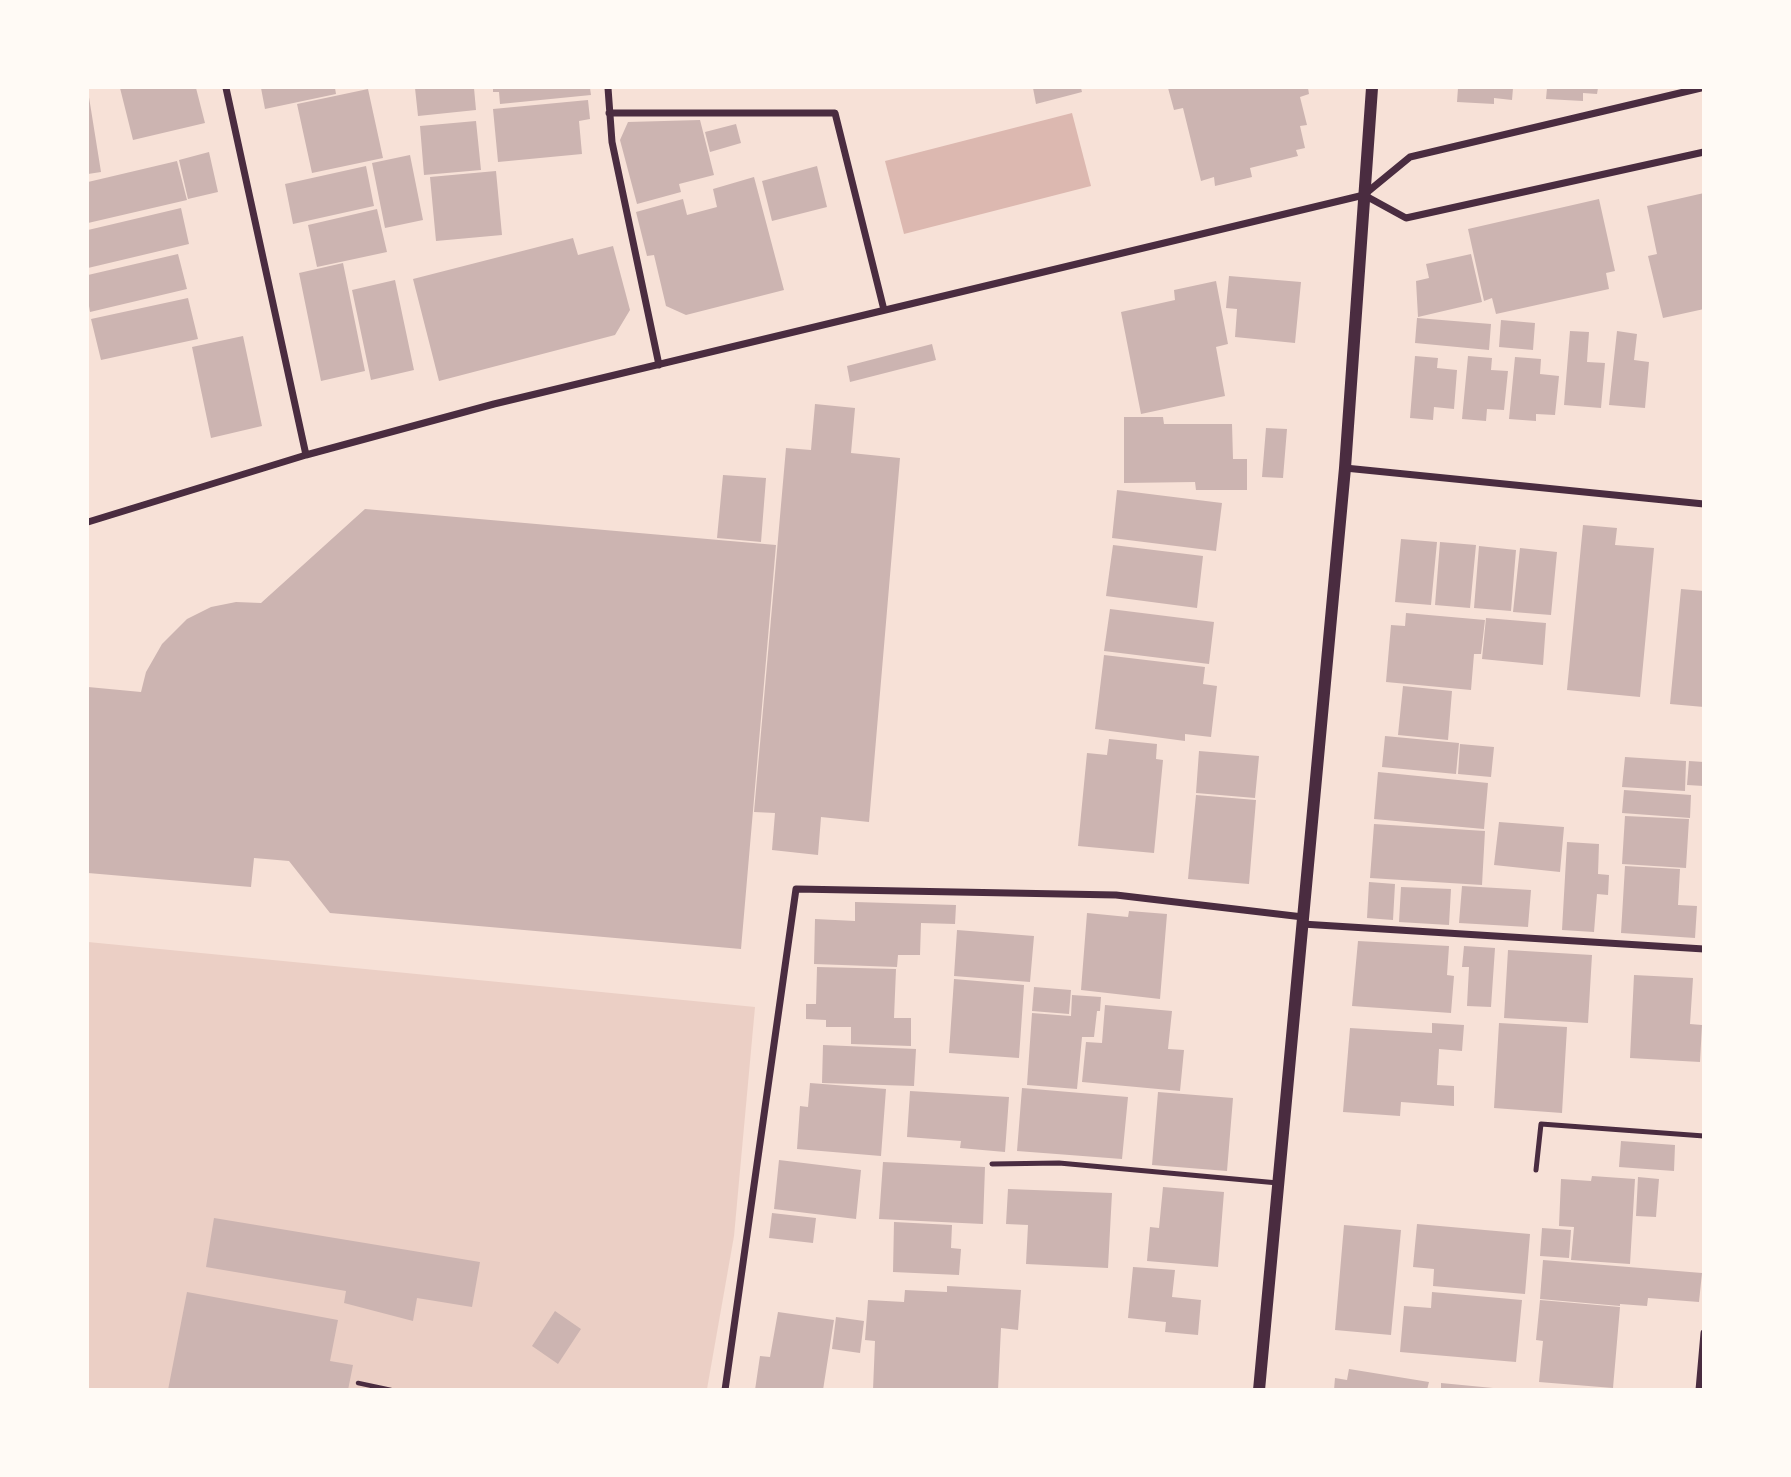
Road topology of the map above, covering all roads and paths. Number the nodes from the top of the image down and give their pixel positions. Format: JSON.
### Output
{"nodes":[{"id":1,"x":226,"y":88,"type":"edge"},
{"id":2,"x":607,"y":88,"type":"edge"},
{"id":3,"x":1372,"y":88,"type":"edge"},
{"id":4,"x":1701,"y":88,"type":"edge"},
{"id":5,"x":609,"y":113,"type":"junction"},
{"id":6,"x":1703,"y":152,"type":"edge"},
{"id":7,"x":1364,"y":195,"type":"junction"},
{"id":8,"x":884,"y":310,"type":"junction"},
{"id":9,"x":659,"y":365,"type":"junction"},
{"id":10,"x":306,"y":455,"type":"junction"},
{"id":11,"x":1345,"y":468,"type":"junction"},
{"id":12,"x":1703,"y":504,"type":"edge"},
{"id":13,"x":88,"y":522,"type":"edge"},
{"id":14,"x":1302,"y":921,"type":"junction"},
{"id":15,"x":1703,"y":949,"type":"edge"},
{"id":16,"x":1703,"y":1136,"type":"edge"},
{"id":17,"x":992,"y":1164,"type":"dead end"},
{"id":18,"x":1536,"y":1170,"type":"dead end"},
{"id":19,"x":1278,"y":1183,"type":"junction"},
{"id":20,"x":1703,"y":1333,"type":"edge"},
{"id":21,"x":358,"y":1383,"type":"dead end"},
{"id":22,"x":391,"y":1390,"type":"edge"},
{"id":23,"x":725,"y":1390,"type":"edge"},
{"id":24,"x":1259,"y":1390,"type":"edge"},
{"id":25,"x":1699,"y":1390,"type":"edge"}],
"edges":[{"from":1,"to":10,"type":"street"},
{"from":2,"to":5,"type":"street"},
{"from":3,"to":7,"type":"street"},
{"from":4,"to":7,"type":"street"},
{"from":5,"to":8,"type":"street"},
{"from":5,"to":9,"type":"street"},
{"from":6,"to":7,"type":"street"},
{"from":7,"to":8,"type":"street"},
{"from":7,"to":11,"type":"street"},
{"from":8,"to":9,"type":"street"},
{"from":9,"to":10,"type":"street"},
{"from":10,"to":13,"type":"street"},
{"from":11,"to":12,"type":"street"},
{"from":11,"to":14,"type":"street"},
{"from":14,"to":15,"type":"street"},
{"from":14,"to":19,"type":"street"},
{"from":14,"to":23,"type":"street"},
{"from":16,"to":18,"type":"lane"},
{"from":17,"to":19,"type":"lane"},
{"from":19,"to":24,"type":"street"},
{"from":20,"to":25,"type":"street"},
{"from":21,"to":22,"type":"path"}]}
